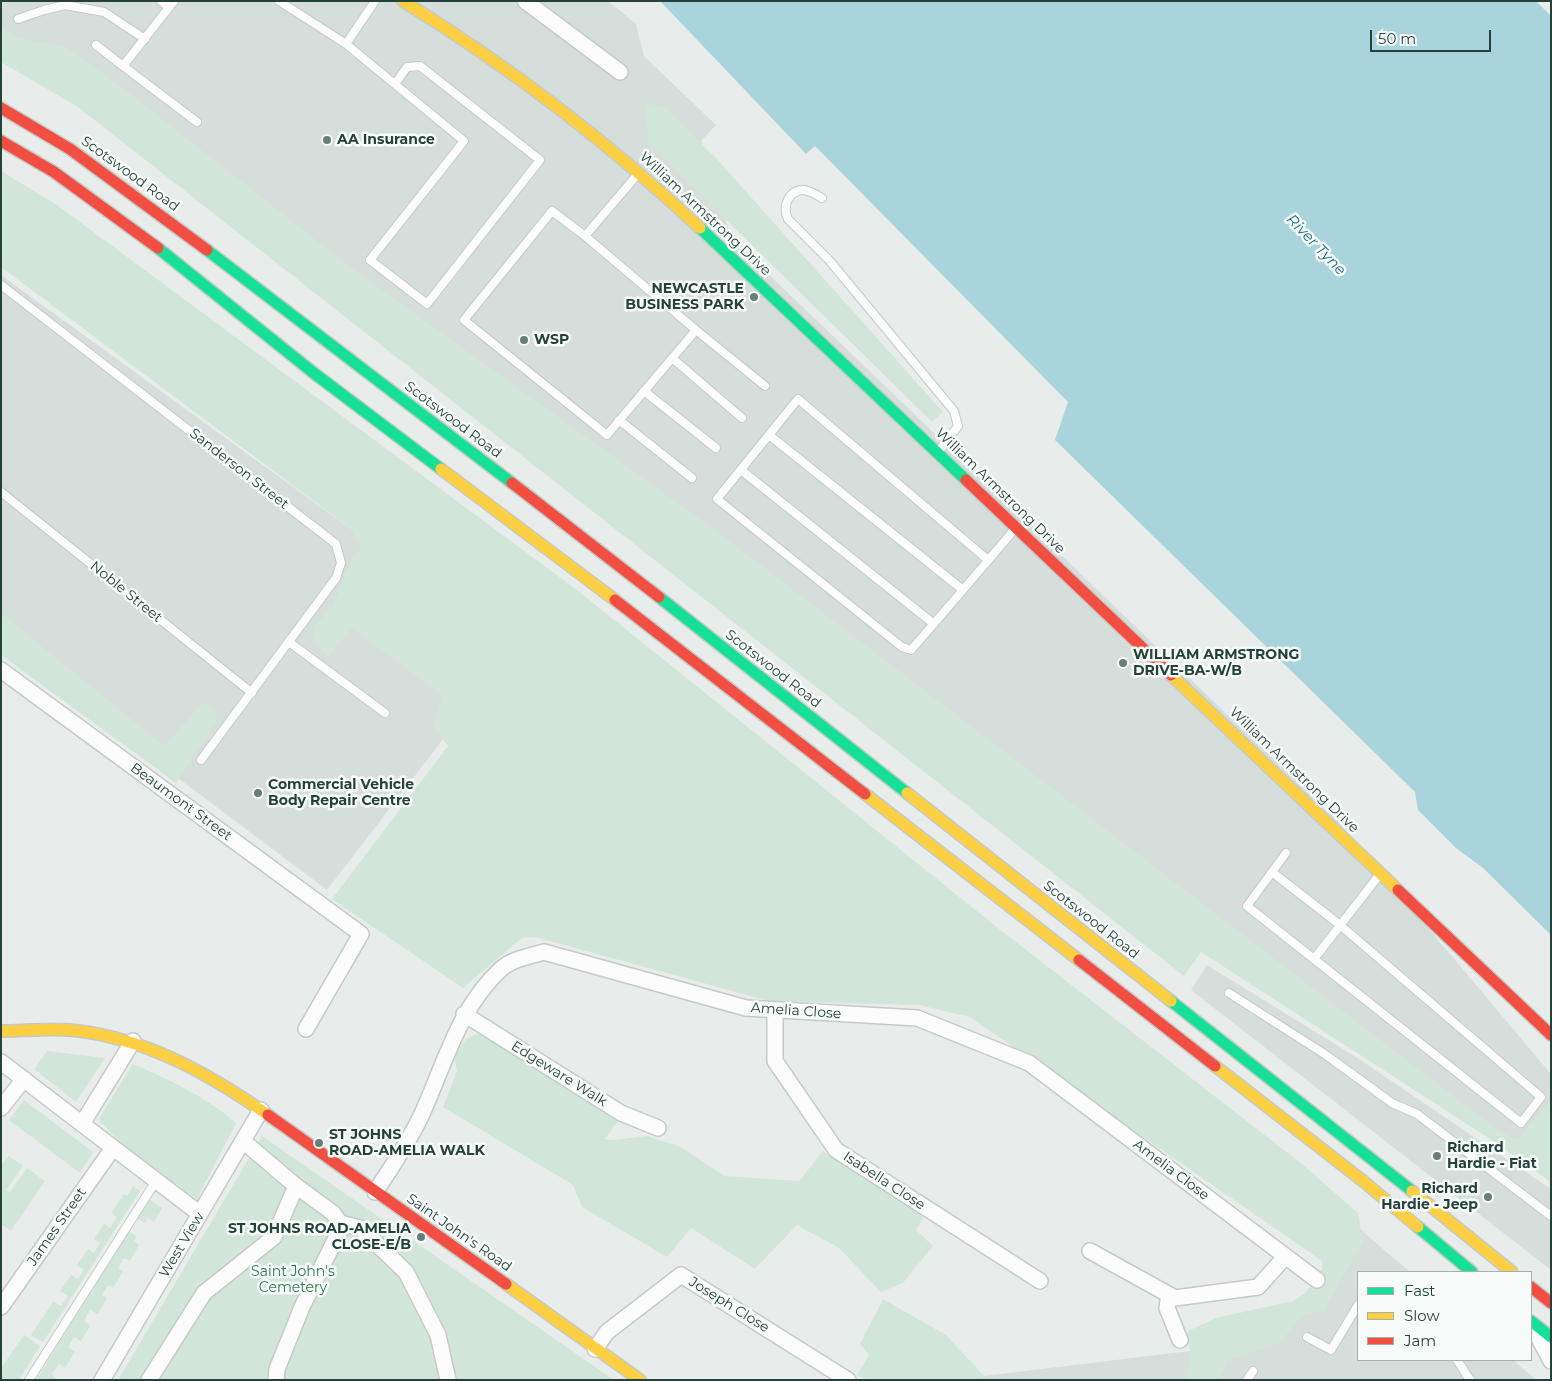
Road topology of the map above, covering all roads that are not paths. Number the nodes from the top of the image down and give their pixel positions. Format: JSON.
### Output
{"nodes":[{"id":1,"x":161,"y":1,"type":"edge"},
{"id":2,"x":279,"y":1,"type":"edge"},
{"id":3,"x":375,"y":1,"type":"edge"},
{"id":4,"x":403,"y":1,"type":"edge"},
{"id":5,"x":526,"y":1,"type":"edge"},
{"id":6,"x":54,"y":4,"type":"edge"},
{"id":7,"x":172,"y":4,"type":"edge"},
{"id":8,"x":18,"y":19,"type":"dead end"},
{"id":9,"x":145,"y":39,"type":"junction"},
{"id":10,"x":346,"y":44,"type":"junction"},
{"id":11,"x":96,"y":45,"type":"dead end"},
{"id":12,"x":123,"y":66,"type":"junction"},
{"id":13,"x":620,"y":72,"type":"dead end"},
{"id":14,"x":395,"y":84,"type":"junction"},
{"id":15,"x":1,"y":108,"type":"edge"},
{"id":16,"x":197,"y":122,"type":"dead end"},
{"id":17,"x":1,"y":141,"type":"edge"},
{"id":18,"x":639,"y":172,"type":"junction"},
{"id":19,"x":822,"y":198,"type":"dead end"},
{"id":20,"x":585,"y":236,"type":"junction"},
{"id":21,"x":1,"y":286,"type":"edge"},
{"id":22,"x":696,"y":330,"type":"junction"},
{"id":23,"x":672,"y":358,"type":"junction"},
{"id":24,"x":765,"y":386,"type":"dead end"},
{"id":25,"x":644,"y":390,"type":"junction"},
{"id":26,"x":742,"y":418,"type":"dead end"},
{"id":27,"x":619,"y":420,"type":"junction"},
{"id":28,"x":768,"y":435,"type":"junction"},
{"id":29,"x":716,"y":448,"type":"dead end"},
{"id":30,"x":938,"y":452,"type":"junction"},
{"id":31,"x":741,"y":470,"type":"junction"},
{"id":32,"x":692,"y":478,"type":"dead end"},
{"id":33,"x":1,"y":492,"type":"edge"},
{"id":34,"x":1016,"y":528,"type":"junction"},
{"id":35,"x":988,"y":560,"type":"junction"},
{"id":36,"x":962,"y":590,"type":"junction"},
{"id":37,"x":934,"y":624,"type":"junction"},
{"id":38,"x":290,"y":642,"type":"junction"},
{"id":39,"x":1,"y":670,"type":"edge"},
{"id":40,"x":252,"y":692,"type":"junction"},
{"id":41,"x":385,"y":713,"type":"dead end"},
{"id":42,"x":201,"y":760,"type":"dead end"},
{"id":43,"x":1286,"y":853,"type":"dead end"},
{"id":44,"x":1272,"y":872,"type":"junction"},
{"id":45,"x":1381,"y":873,"type":"junction"},
{"id":46,"x":1340,"y":925,"type":"junction"},
{"id":47,"x":1314,"y":959,"type":"junction"},
{"id":48,"x":1229,"y":993,"type":"dead end"},
{"id":49,"x":775,"y":1010,"type":"junction"},
{"id":50,"x":464,"y":1014,"type":"junction"},
{"id":51,"x":306,"y":1029,"type":"dead end"},
{"id":52,"x":1,"y":1031,"type":"edge"},
{"id":53,"x":1551,"y":1035,"type":"edge"},
{"id":54,"x":132,"y":1041,"type":"junction"},
{"id":55,"x":1,"y":1062,"type":"edge"},
{"id":56,"x":24,"y":1079,"type":"junction"},
{"id":57,"x":1,"y":1108,"type":"edge"},
{"id":58,"x":261,"y":1110,"type":"junction"},
{"id":59,"x":82,"y":1124,"type":"junction"},
{"id":60,"x":658,"y":1128,"type":"dead end"},
{"id":61,"x":243,"y":1141,"type":"junction"},
{"id":62,"x":113,"y":1148,"type":"junction"},
{"id":63,"x":156,"y":1181,"type":"junction"},
{"id":64,"x":296,"y":1186,"type":"junction"},
{"id":65,"x":375,"y":1192,"type":"junction"},
{"id":66,"x":200,"y":1214,"type":"junction"},
{"id":67,"x":1551,"y":1216,"type":"edge"},
{"id":68,"x":340,"y":1223,"type":"junction"},
{"id":69,"x":1090,"y":1251,"type":"dead end"},
{"id":70,"x":1285,"y":1257,"type":"junction"},
{"id":71,"x":1471,"y":1271,"type":"edge"},
{"id":72,"x":1511,"y":1271,"type":"edge"},
{"id":73,"x":1316,"y":1280,"type":"dead end"},
{"id":74,"x":1040,"y":1281,"type":"dead end"},
{"id":75,"x":1532,"y":1288,"type":"edge"},
{"id":76,"x":1169,"y":1295,"type":"junction"},
{"id":77,"x":1551,"y":1303,"type":"edge"},
{"id":78,"x":1,"y":1307,"type":"edge"},
{"id":79,"x":1357,"y":1307,"type":"edge"},
{"id":80,"x":1532,"y":1323,"type":"edge"},
{"id":81,"x":1532,"y":1324,"type":"edge"},
{"id":82,"x":1307,"y":1337,"type":"dead end"},
{"id":83,"x":1551,"y":1337,"type":"edge"},
{"id":84,"x":1180,"y":1340,"type":"dead end"},
{"id":85,"x":595,"y":1348,"type":"junction"},
{"id":86,"x":1458,"y":1361,"type":"edge"},
{"id":87,"x":1551,"y":1362,"type":"edge"},
{"id":88,"x":1253,"y":1371,"type":"dead end"},
{"id":89,"x":29,"y":1380,"type":"edge"},
{"id":90,"x":102,"y":1380,"type":"edge"},
{"id":91,"x":149,"y":1380,"type":"edge"},
{"id":92,"x":276,"y":1380,"type":"edge"},
{"id":93,"x":448,"y":1380,"type":"edge"},
{"id":94,"x":640,"y":1380,"type":"edge"},
{"id":95,"x":848,"y":1380,"type":"edge"},
{"id":96,"x":1248,"y":1380,"type":"edge"},
{"id":97,"x":1470,"y":1380,"type":"edge"}],
"edges":[{"from":1,"to":7,"type":"lane"},
{"from":2,"to":10,"type":"lane"},
{"from":3,"to":10,"type":"lane"},
{"from":4,"to":18,"type":"main road","name":"William Armstrong Drive"},
{"from":5,"to":13,"type":"street"},
{"from":6,"to":8,"type":"lane"},
{"from":6,"to":9,"type":"lane"},
{"from":7,"to":9,"type":"lane"},
{"from":9,"to":12,"type":"lane"},
{"from":10,"to":14,"type":"lane"},
{"from":11,"to":12,"type":"lane"},
{"from":12,"to":16,"type":"lane"},
{"from":14,"to":14,"type":"lane"},
{"from":15,"to":72,"type":"main road","name":"Scotswood Road"},
{"from":17,"to":71,"type":"main road"},
{"from":18,"to":20,"type":"lane"},
{"from":18,"to":30,"type":"main road","name":"William Armstrong Drive"},
{"from":19,"to":30,"type":"lane"},
{"from":20,"to":22,"type":"lane"},
{"from":20,"to":27,"type":"lane"},
{"from":21,"to":38,"type":"lane","name":"Sanderson Street"},
{"from":22,"to":23,"type":"lane"},
{"from":22,"to":24,"type":"lane"},
{"from":23,"to":25,"type":"lane"},
{"from":23,"to":26,"type":"lane"},
{"from":25,"to":27,"type":"lane"},
{"from":25,"to":29,"type":"lane"},
{"from":27,"to":32,"type":"lane"},
{"from":28,"to":31,"type":"lane"},
{"from":28,"to":35,"type":"lane"},
{"from":28,"to":36,"type":"lane"},
{"from":30,"to":34,"type":"main road","name":"William Armstrong Drive"},
{"from":31,"to":37,"type":"lane"},
{"from":31,"to":37,"type":"lane"},
{"from":33,"to":40,"type":"lane","name":"Noble Street"},
{"from":34,"to":35,"type":"lane"},
{"from":34,"to":45,"type":"main road","name":"William Armstrong Drive"},
{"from":35,"to":36,"type":"lane"},
{"from":36,"to":37,"type":"lane"},
{"from":38,"to":40,"type":"lane","name":"Sanderson Street"},
{"from":38,"to":41,"type":"lane"},
{"from":39,"to":51,"type":"street","name":"Beaumont Street"},
{"from":40,"to":42,"type":"lane","name":"Sanderson Street"},
{"from":43,"to":44,"type":"lane"},
{"from":44,"to":46,"type":"lane"},
{"from":44,"to":47,"type":"lane"},
{"from":45,"to":46,"type":"lane"},
{"from":45,"to":53,"type":"main road","name":"William Armstrong Drive"},
{"from":46,"to":47,"type":"lane"},
{"from":46,"to":47,"type":"lane"},
{"from":48,"to":67,"type":"lane"},
{"from":49,"to":50,"type":"street","name":"Amelia Close"},
{"from":49,"to":70,"type":"street","name":"Amelia Close"},
{"from":49,"to":74,"type":"street","name":"Isabella Close"},
{"from":50,"to":60,"type":"street","name":"Edgeware Walk"},
{"from":50,"to":65,"type":"street","name":"Amelia Close"},
{"from":52,"to":54,"type":"main road","name":"Saint John's Road"},
{"from":54,"to":58,"type":"main road","name":"Saint John's Road"},
{"from":54,"to":59,"type":"street"},
{"from":55,"to":56,"type":"street"},
{"from":56,"to":57,"type":"street"},
{"from":56,"to":59,"type":"street"},
{"from":58,"to":61,"type":"street","name":"West View"},
{"from":58,"to":65,"type":"main road","name":"Saint John's Road"},
{"from":59,"to":62,"type":"street"},
{"from":61,"to":64,"type":"street"},
{"from":61,"to":66,"type":"street","name":"West View"},
{"from":62,"to":63,"type":"street"},
{"from":62,"to":78,"type":"street","name":"James Street"},
{"from":63,"to":66,"type":"street"},
{"from":63,"to":89,"type":"lane"},
{"from":64,"to":68,"type":"street"},
{"from":64,"to":91,"type":"street"},
{"from":65,"to":85,"type":"main road","name":"Saint John's Road"},
{"from":66,"to":90,"type":"street","name":"West View"},
{"from":68,"to":92,"type":"street"},
{"from":68,"to":93,"type":"street"},
{"from":69,"to":76,"type":"street"},
{"from":70,"to":73,"type":"street","name":"Amelia Close"},
{"from":70,"to":76,"type":"street"},
{"from":75,"to":77,"type":"main road"},
{"from":76,"to":84,"type":"street"},
{"from":79,"to":82,"type":"lane"},
{"from":80,"to":83,"type":"main road"},
{"from":81,"to":87,"type":"street"},
{"from":85,"to":94,"type":"main road","name":"Saint John's Road"},
{"from":85,"to":95,"type":"street","name":"Joseph Close"},
{"from":86,"to":97,"type":"lane"},
{"from":88,"to":96,"type":"lane"}]}
